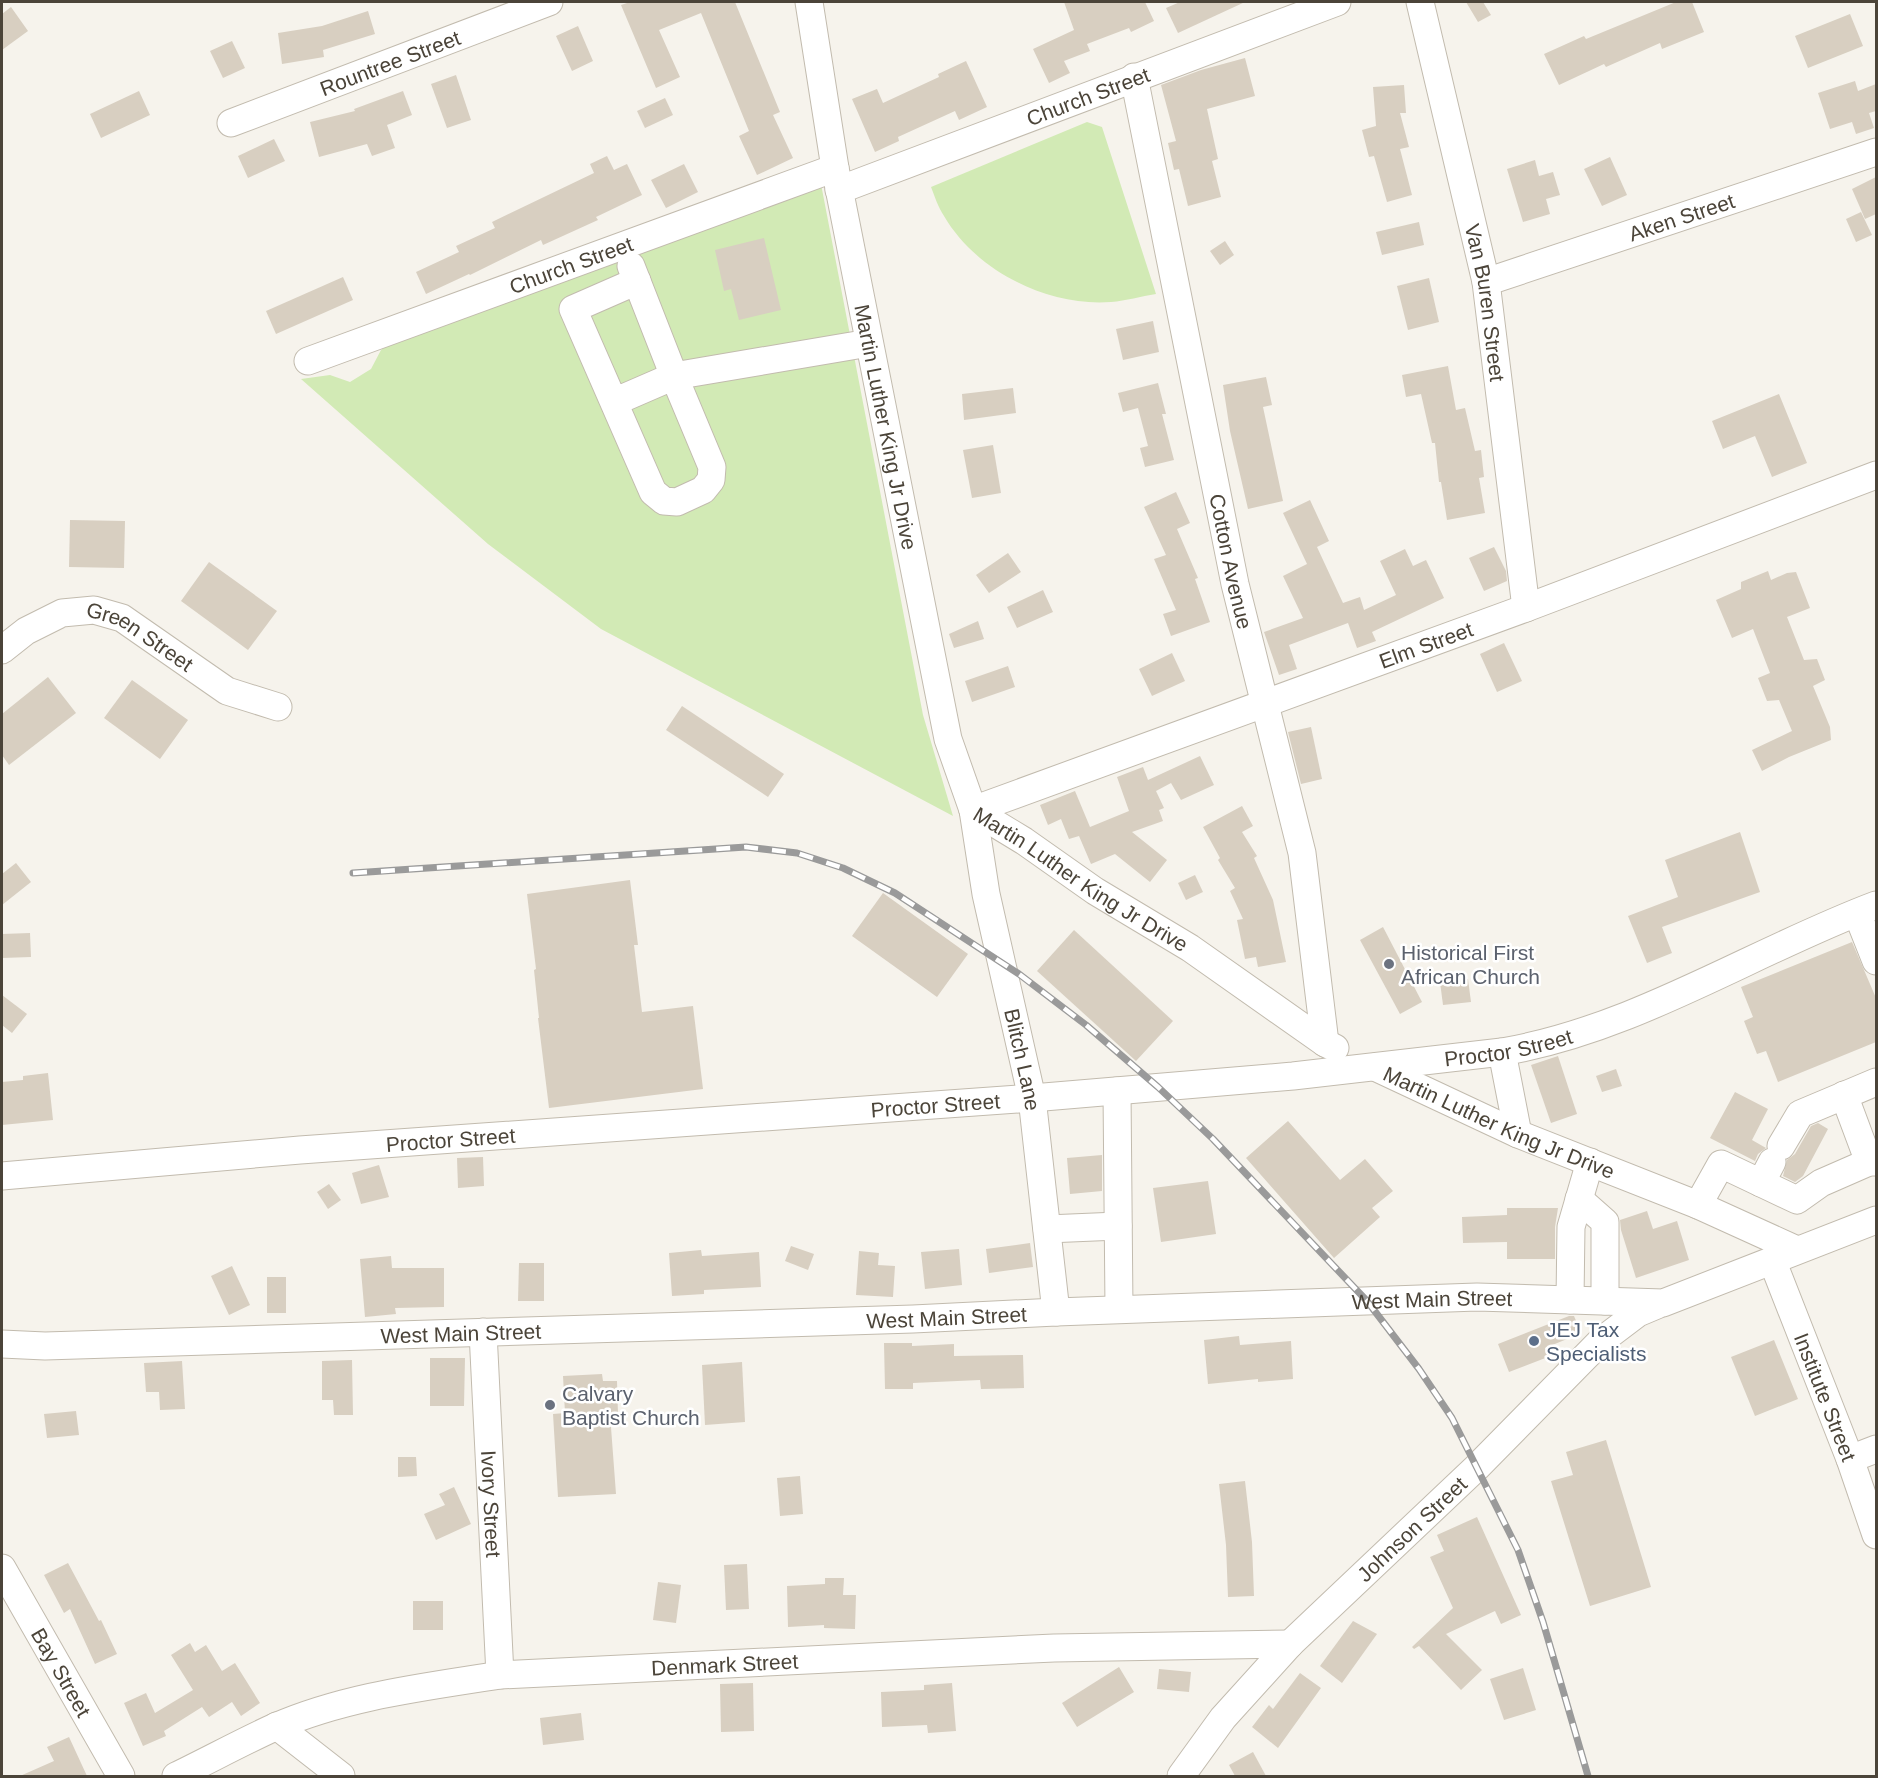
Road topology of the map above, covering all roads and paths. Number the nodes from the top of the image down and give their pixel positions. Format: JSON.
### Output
{"nodes":[{"id":1,"x":549,"y":2,"type":"edge"},
{"id":2,"x":809,"y":2,"type":"edge"},
{"id":3,"x":1337,"y":2,"type":"edge"},
{"id":4,"x":1420,"y":2,"type":"edge"},
{"id":5,"x":1134,"y":78,"type":"junction"},
{"id":6,"x":231,"y":123,"type":"dead end"},
{"id":7,"x":1876,"y":152,"type":"edge"},
{"id":8,"x":837,"y":179,"type":"junction"},
{"id":9,"x":622,"y":246,"type":"junction"},
{"id":10,"x":637,"y":281,"type":"junction"},
{"id":11,"x":1485,"y":282,"type":"junction"},
{"id":12,"x":869,"y":343,"type":"junction"},
{"id":13,"x":308,"y":361,"type":"dead end"},
{"id":14,"x":674,"y":376,"type":"junction"},
{"id":15,"x":614,"y":402,"type":"junction"},
{"id":16,"x":1876,"y":475,"type":"edge"},
{"id":17,"x":1526,"y":608,"type":"junction"},
{"id":18,"x":2,"y":650,"type":"edge"},
{"id":19,"x":1264,"y":703,"type":"junction"},
{"id":20,"x":278,"y":707,"type":"dead end"},
{"id":21,"x":973,"y":810,"type":"junction"},
{"id":22,"x":1867,"y":909,"type":"edge"},
{"id":23,"x":1876,"y":961,"type":"edge"},
{"id":24,"x":1325,"y":1043,"type":"junction"},
{"id":25,"x":1502,"y":1052,"type":"junction"},
{"id":26,"x":1375,"y":1067,"type":"junction"},
{"id":27,"x":1876,"y":1083,"type":"edge"},
{"id":28,"x":1117,"y":1091,"type":"junction"},
{"id":29,"x":1844,"y":1095,"type":"junction"},
{"id":30,"x":1032,"y":1098,"type":"junction"},
{"id":31,"x":1518,"y":1134,"type":"junction"},
{"id":32,"x":1590,"y":1162,"type":"junction"},
{"id":33,"x":1873,"y":1162,"type":"edge"},
{"id":34,"x":1771,"y":1164,"type":"junction"},
{"id":35,"x":2,"y":1176,"type":"edge"},
{"id":36,"x":1579,"y":1199,"type":"junction"},
{"id":37,"x":1698,"y":1205,"type":"junction"},
{"id":38,"x":1876,"y":1220,"type":"edge"},
{"id":39,"x":1119,"y":1226,"type":"junction"},
{"id":40,"x":1047,"y":1229,"type":"junction"},
{"id":41,"x":1797,"y":1250,"type":"junction"},
{"id":42,"x":1772,"y":1260,"type":"junction"},
{"id":43,"x":1570,"y":1288,"type":"junction"},
{"id":44,"x":1605,"y":1289,"type":"junction"},
{"id":45,"x":1663,"y":1303,"type":"junction"},
{"id":46,"x":1119,"y":1310,"type":"junction"},
{"id":47,"x":1056,"y":1312,"type":"junction"},
{"id":48,"x":483,"y":1332,"type":"junction"},
{"id":49,"x":2,"y":1344,"type":"edge"},
{"id":50,"x":1876,"y":1449,"type":"edge"},
{"id":51,"x":1850,"y":1460,"type":"junction"},
{"id":52,"x":1876,"y":1535,"type":"edge"},
{"id":53,"x":2,"y":1568,"type":"edge"},
{"id":54,"x":1290,"y":1644,"type":"junction"},
{"id":55,"x":500,"y":1675,"type":"junction"},
{"id":56,"x":277,"y":1726,"type":"junction"},
{"id":57,"x":121,"y":1776,"type":"edge"},
{"id":58,"x":176,"y":1776,"type":"edge"},
{"id":59,"x":341,"y":1776,"type":"edge"},
{"id":60,"x":1181,"y":1776,"type":"edge"}],
"edges":[{"from":1,"to":6,"type":"street","name":"Rountree Street"},
{"from":2,"to":8,"type":"street","name":"Martin Luther King Jr Drive"},
{"from":3,"to":5,"type":"street","name":"Church Street"},
{"from":4,"to":11,"type":"street","name":"Van Buren Street"},
{"from":5,"to":8,"type":"street","name":"Church Street"},
{"from":5,"to":19,"type":"street","name":"Cotton Avenue"},
{"from":7,"to":11,"type":"street","name":"Aken Street"},
{"from":8,"to":9,"type":"street","name":"Church Street"},
{"from":8,"to":12,"type":"street","name":"Martin Luther King Jr Drive"},
{"from":9,"to":10,"type":"street"},
{"from":9,"to":13,"type":"street","name":"Church Street"},
{"from":10,"to":14,"type":"street"},
{"from":10,"to":15,"type":"street"},
{"from":11,"to":17,"type":"street","name":"Van Buren Street"},
{"from":12,"to":14,"type":"street"},
{"from":12,"to":21,"type":"street","name":"Martin Luther King Jr Drive"},
{"from":14,"to":15,"type":"street"},
{"from":14,"to":15,"type":"street"},
{"from":16,"to":17,"type":"street","name":"Elm Street"},
{"from":17,"to":19,"type":"street","name":"Elm Street"},
{"from":18,"to":20,"type":"street","name":"Green Street"},
{"from":19,"to":21,"type":"street","name":"Elm Street"},
{"from":19,"to":24,"type":"street","name":"Cotton Avenue"},
{"from":21,"to":24,"type":"street","name":"Martin Luther King Jr Drive"},
{"from":21,"to":30,"type":"street","name":"Blitch Lane"},
{"from":22,"to":23,"type":"street"},
{"from":22,"to":25,"type":"street","name":"Proctor Street"},
{"from":24,"to":26,"type":"street","name":"Martin Luther King Jr Drive"},
{"from":25,"to":26,"type":"street","name":"Proctor Street"},
{"from":25,"to":31,"type":"street"},
{"from":26,"to":28,"type":"street","name":"Proctor Street"},
{"from":26,"to":31,"type":"street","name":"Martin Luther King Jr Drive"},
{"from":27,"to":29,"type":"street"},
{"from":28,"to":30,"type":"street","name":"Proctor Street"},
{"from":28,"to":39,"type":"street"},
{"from":29,"to":33,"type":"street"},
{"from":29,"to":34,"type":"street"},
{"from":30,"to":35,"type":"street","name":"Proctor Street"},
{"from":30,"to":40,"type":"street","name":"Blitch Lane"},
{"from":31,"to":32,"type":"street","name":"Martin Luther King Jr Drive"},
{"from":32,"to":36,"type":"street"},
{"from":32,"to":37,"type":"street","name":"Martin Luther King Jr Drive"},
{"from":33,"to":34,"type":"street"},
{"from":34,"to":37,"type":"street"},
{"from":36,"to":43,"type":"street"},
{"from":36,"to":44,"type":"street"},
{"from":37,"to":41,"type":"street","name":"Martin Luther King Jr Drive"},
{"from":38,"to":41,"type":"street","name":"West Main Street"},
{"from":39,"to":40,"type":"street"},
{"from":39,"to":46,"type":"street"},
{"from":40,"to":47,"type":"street","name":"Blitch Lane"},
{"from":41,"to":42,"type":"street","name":"West Main Street"},
{"from":42,"to":45,"type":"street","name":"West Main Street"},
{"from":42,"to":51,"type":"street","name":"Institute Street"},
{"from":43,"to":44,"type":"street","name":"West Main Street"},
{"from":43,"to":46,"type":"street","name":"West Main Street"},
{"from":44,"to":45,"type":"street","name":"West Main Street"},
{"from":45,"to":54,"type":"street","name":"Johnson Street"},
{"from":46,"to":47,"type":"street","name":"West Main Street"},
{"from":47,"to":48,"type":"street","name":"West Main Street"},
{"from":48,"to":49,"type":"street","name":"West Main Street"},
{"from":48,"to":55,"type":"street","name":"Ivory Street"},
{"from":50,"to":51,"type":"street"},
{"from":51,"to":52,"type":"street","name":"Institute Street"},
{"from":53,"to":57,"type":"street","name":"Bay Street"},
{"from":54,"to":55,"type":"street","name":"Denmark Street"},
{"from":54,"to":60,"type":"street","name":"Johnson Street"},
{"from":55,"to":56,"type":"street","name":"Denmark Street"},
{"from":56,"to":58,"type":"street","name":"Denmark Street"},
{"from":56,"to":59,"type":"street"}]}
